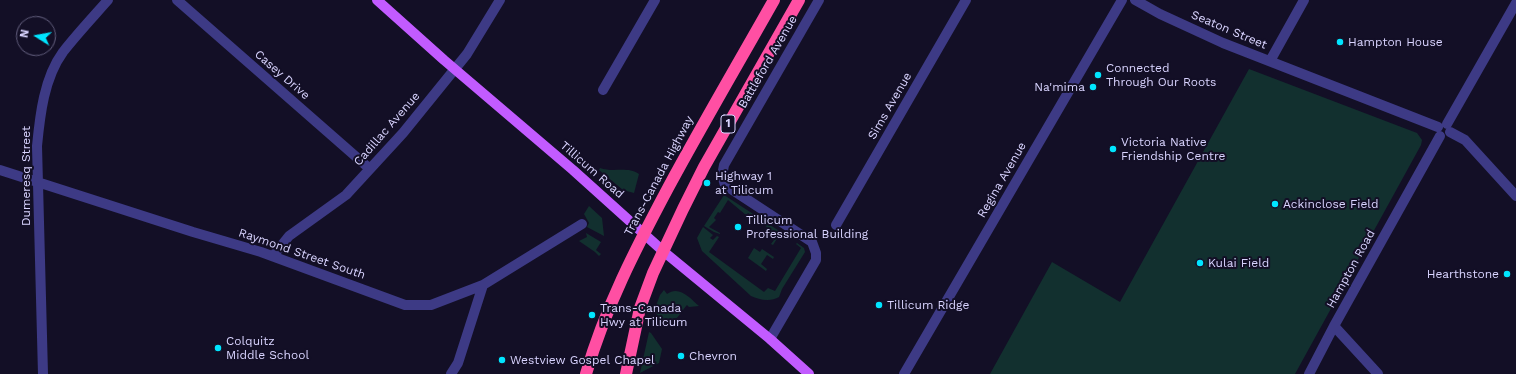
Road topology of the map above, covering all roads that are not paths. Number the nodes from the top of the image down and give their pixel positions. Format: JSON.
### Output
{"nodes":[{"id":1,"x":108,"y":0,"type":"edge"},
{"id":2,"x":177,"y":0,"type":"edge"},
{"id":3,"x":377,"y":0,"type":"edge"},
{"id":4,"x":500,"y":0,"type":"edge"},
{"id":5,"x":655,"y":0,"type":"edge"},
{"id":6,"x":774,"y":0,"type":"edge"},
{"id":7,"x":799,"y":0,"type":"edge"},
{"id":8,"x":819,"y":0,"type":"edge"},
{"id":9,"x":966,"y":0,"type":"edge"},
{"id":10,"x":1122,"y":0,"type":"edge"},
{"id":11,"x":1136,"y":0,"type":"edge"},
{"id":12,"x":1304,"y":0,"type":"edge"},
{"id":13,"x":1516,"y":3,"type":"edge"},
{"id":14,"x":1270,"y":61,"type":"junction"},
{"id":15,"x":455,"y":70,"type":"junction"},
{"id":16,"x":603,"y":90,"type":"dead end"},
{"id":17,"x":1447,"y":131,"type":"junction"},
{"id":18,"x":0,"y":170,"type":"edge"},
{"id":19,"x":370,"y":170,"type":"junction"},
{"id":20,"x":38,"y":182,"type":"junction"},
{"id":21,"x":1516,"y":196,"type":"edge"},
{"id":22,"x":582,"y":224,"type":"dead end"},
{"id":23,"x":836,"y":225,"type":"dead end"},
{"id":24,"x":644,"y":234,"type":"junction"},
{"id":25,"x":663,"y":251,"type":"junction"},
{"id":26,"x":273,"y":256,"type":"junction"},
{"id":27,"x":483,"y":284,"type":"junction"},
{"id":28,"x":1334,"y":326,"type":"junction"},
{"id":29,"x":770,"y":339,"type":"junction"},
{"id":30,"x":43,"y":374,"type":"edge"},
{"id":31,"x":451,"y":374,"type":"edge"},
{"id":32,"x":586,"y":374,"type":"edge"},
{"id":33,"x":626,"y":374,"type":"edge"},
{"id":34,"x":809,"y":374,"type":"edge"},
{"id":35,"x":904,"y":374,"type":"edge"},
{"id":36,"x":1309,"y":374,"type":"edge"},
{"id":37,"x":1378,"y":374,"type":"edge"}],
"edges":[{"from":1,"to":20,"type":"street","name":"Dumeresq Street"},
{"from":2,"to":19,"type":"street","name":"Casey Drive"},
{"from":3,"to":15,"type":"main road","name":"Tillicum Road"},
{"from":4,"to":15,"type":"street","name":"Cadillac Avenue"},
{"from":5,"to":16,"type":"street"},
{"from":6,"to":24,"type":"highway","name":"Trans-Canada Highway","number":"1"},
{"from":7,"to":25,"type":"highway","number":"1"},
{"from":8,"to":29,"type":"street","name":"Battleford Avenue"},
{"from":9,"to":23,"type":"street","name":"Sims Avenue"},
{"from":10,"to":35,"type":"street","name":"Regina Avenue"},
{"from":11,"to":14,"type":"street","name":"Seaton Street"},
{"from":12,"to":14,"type":"street"},
{"from":13,"to":17,"type":"street","name":"Hampton Road"},
{"from":14,"to":17,"type":"street","name":"Seaton Street"},
{"from":15,"to":19,"type":"street","name":"Cadillac Avenue"},
{"from":15,"to":24,"type":"main road","name":"Tillicum Road"},
{"from":17,"to":21,"type":"street"},
{"from":17,"to":28,"type":"street","name":"Hampton Road"},
{"from":18,"to":20,"type":"street","name":"Raymond Street South"},
{"from":19,"to":26,"type":"street","name":"Cadillac Avenue"},
{"from":20,"to":26,"type":"street","name":"Raymond Street South"},
{"from":20,"to":30,"type":"street","name":"Dumeresq Street"},
{"from":22,"to":27,"type":"street","name":"Raymond Street South"},
{"from":24,"to":25,"type":"main road","name":"Tillicum Road"},
{"from":24,"to":32,"type":"highway","name":"Trans-Canada Highway","number":"1"},
{"from":25,"to":29,"type":"main road","name":"Tillicum Road"},
{"from":25,"to":33,"type":"highway","number":"1"},
{"from":26,"to":27,"type":"street","name":"Raymond Street South"},
{"from":27,"to":31,"type":"street"},
{"from":28,"to":36,"type":"street","name":"Hampton Road"},
{"from":28,"to":37,"type":"street"},
{"from":29,"to":34,"type":"main road","name":"Tillicum Road"}]}
